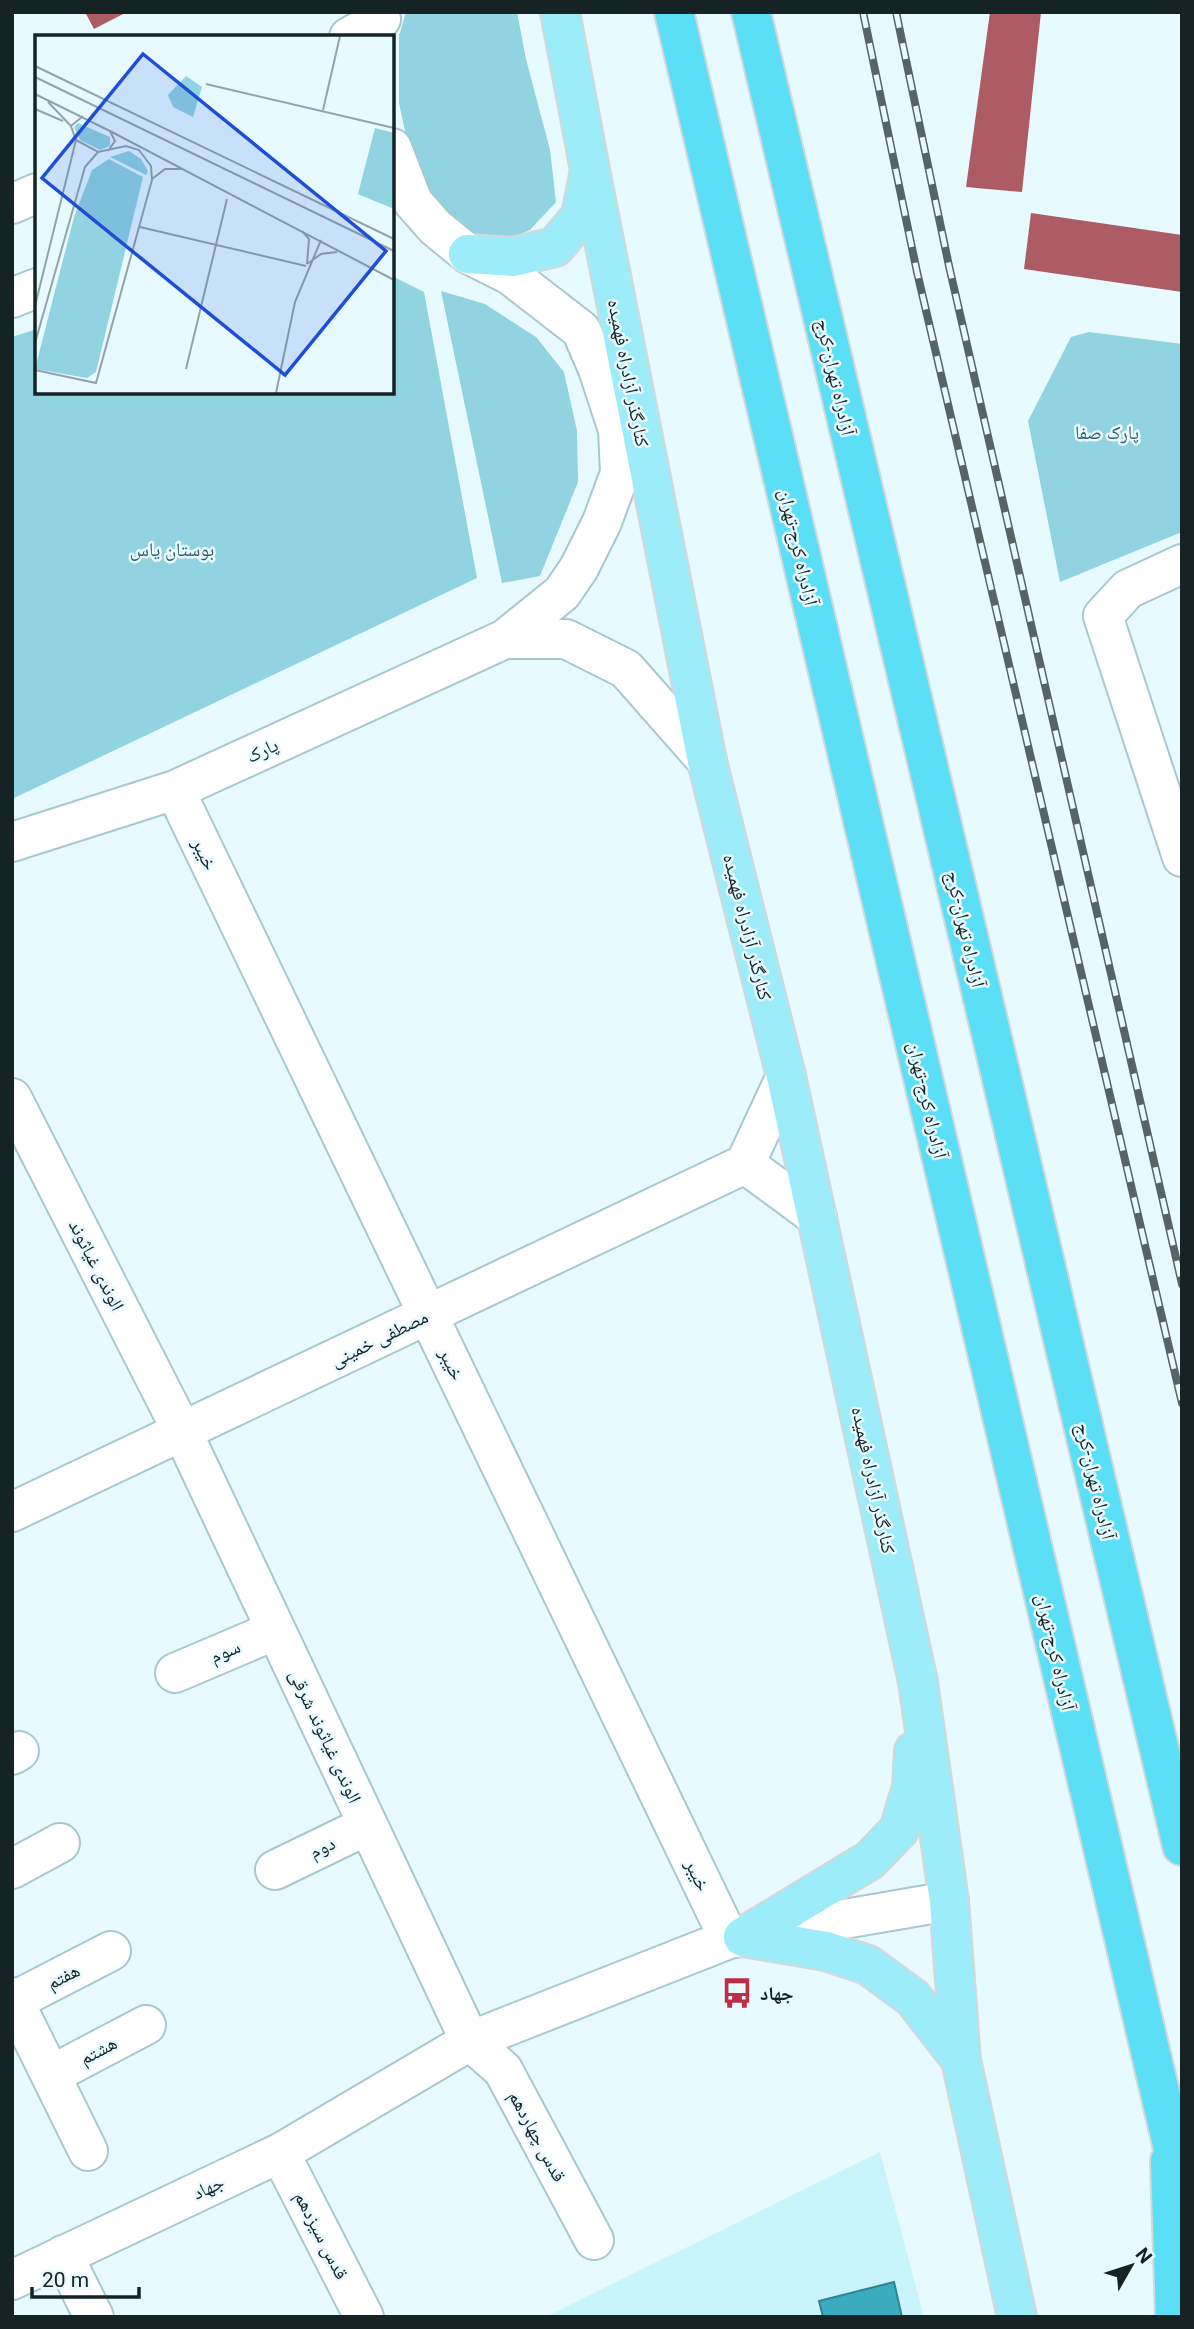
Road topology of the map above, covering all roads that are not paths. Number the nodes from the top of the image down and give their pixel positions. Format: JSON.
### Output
{"nodes":[{"id":1,"x":560,"y":12,"type":"edge"},
{"id":2,"x":674,"y":12,"type":"edge"},
{"id":3,"x":751,"y":12,"type":"edge"},
{"id":4,"x":394,"y":158,"type":"edge"},
{"id":5,"x":590,"y":170,"type":"junction"},
{"id":6,"x":35,"y":194,"type":"edge"},
{"id":7,"x":403,"y":201,"type":"edge"},
{"id":8,"x":12,"y":204,"type":"edge"},
{"id":9,"x":468,"y":254,"type":"junction"},
{"id":10,"x":35,"y":289,"type":"edge"},
{"id":11,"x":12,"y":299,"type":"edge"},
{"id":12,"x":618,"y":430,"type":"junction"},
{"id":13,"x":660,"y":532,"type":"junction"},
{"id":14,"x":1182,"y":564,"type":"edge"},
{"id":15,"x":505,"y":639,"type":"junction"},
{"id":16,"x":707,"y":761,"type":"junction"},
{"id":17,"x":174,"y":790,"type":"junction"},
{"id":18,"x":12,"y":842,"type":"edge"},
{"id":19,"x":1182,"y":857,"type":"edge"},
{"id":20,"x":786,"y":1076,"type":"junction"},
{"id":21,"x":12,"y":1098,"type":"edge"},
{"id":22,"x":745,"y":1164,"type":"junction"},
{"id":23,"x":817,"y":1217,"type":"junction"},
{"id":24,"x":428,"y":1314,"type":"junction"},
{"id":25,"x":182,"y":1431,"type":"junction"},
{"id":26,"x":12,"y":1512,"type":"edge"},
{"id":27,"x":276,"y":1630,"type":"junction"},
{"id":28,"x":175,"y":1673,"type":"dead end"},
{"id":29,"x":918,"y":1682,"type":"junction"},
{"id":30,"x":368,"y":1825,"type":"junction"},
{"id":31,"x":60,"y":1843,"type":"dead end"},
{"id":32,"x":1182,"y":1846,"type":"edge"},
{"id":33,"x":12,"y":1869,"type":"edge"},
{"id":34,"x":275,"y":1870,"type":"dead end"},
{"id":35,"x":949,"y":1901,"type":"junction"},
{"id":36,"x":736,"y":1938,"type":"junction"},
{"id":37,"x":111,"y":1951,"type":"dead end"},
{"id":38,"x":13,"y":1999,"type":"edge"},
{"id":39,"x":146,"y":2025,"type":"dead end"},
{"id":40,"x":470,"y":2042,"type":"junction"},
{"id":41,"x":961,"y":2060,"type":"junction"},
{"id":42,"x":51,"y":2075,"type":"junction"},
{"id":43,"x":1169,"y":2137,"type":"junction"},
{"id":44,"x":88,"y":2151,"type":"dead end"},
{"id":45,"x":280,"y":2153,"type":"junction"},
{"id":46,"x":1182,"y":2187,"type":"edge"},
{"id":47,"x":594,"y":2240,"type":"dead end"},
{"id":48,"x":63,"y":2255,"type":"junction"},
{"id":49,"x":12,"y":2280,"type":"edge"},
{"id":50,"x":94,"y":2317,"type":"edge"},
{"id":51,"x":364,"y":2317,"type":"edge"},
{"id":52,"x":1017,"y":2317,"type":"edge"},
{"id":53,"x":1175,"y":2317,"type":"edge"}],
"edges":[{"from":1,"to":5,"type":"main road","name":"کنارگذر آزادراه فهمیده"},
{"from":2,"to":43,"type":"highway","name":"آزادراه کرج-تهران"},
{"from":3,"to":32,"type":"highway","name":"آزادراه تهران-کرج"},
{"from":4,"to":7,"type":"street"},
{"from":5,"to":9,"type":"main road"},
{"from":5,"to":13,"type":"main road","name":"کنارگذر آزادراه فهمیده"},
{"from":6,"to":8,"type":"street"},
{"from":7,"to":9,"type":"street"},
{"from":9,"to":12,"type":"street"},
{"from":10,"to":11,"type":"street"},
{"from":12,"to":13,"type":"main road"},
{"from":12,"to":15,"type":"street"},
{"from":13,"to":16,"type":"main road","name":"کنارگذر آزادراه فهمیده"},
{"from":14,"to":19,"type":"street"},
{"from":15,"to":16,"type":"street"},
{"from":15,"to":17,"type":"street","name":"پارک"},
{"from":16,"to":20,"type":"main road","name":"کنارگذر آزادراه فهمیده"},
{"from":17,"to":18,"type":"street","name":"پارک"},
{"from":17,"to":24,"type":"street","name":"خیبر"},
{"from":20,"to":22,"type":"street"},
{"from":20,"to":23,"type":"main road","name":"کنارگذر آزادراه فهمیده"},
{"from":21,"to":25,"type":"street","name":"الوندی غیاثوند"},
{"from":22,"to":23,"type":"street"},
{"from":22,"to":24,"type":"street","name":"مصطفی خمینی"},
{"from":23,"to":29,"type":"main road","name":"کنارگذر آزادراه فهمیده"},
{"from":24,"to":25,"type":"street","name":"مصطفی خمینی"},
{"from":24,"to":36,"type":"street","name":"خیبر"},
{"from":25,"to":26,"type":"street","name":"مصطفی خمینی"},
{"from":25,"to":27,"type":"street","name":"الوندی غیاثوند شرقی"},
{"from":27,"to":28,"type":"street","name":"سوم"},
{"from":27,"to":30,"type":"street","name":"الوندی غیاثوند شرقی"},
{"from":29,"to":35,"type":"main road"},
{"from":29,"to":36,"type":"main road"},
{"from":30,"to":34,"type":"street","name":"دوم"},
{"from":30,"to":40,"type":"street","name":"الوندی غیاثوند شرقی"},
{"from":31,"to":33,"type":"street"},
{"from":35,"to":36,"type":"street","name":"جهاد"},
{"from":35,"to":41,"type":"main road"},
{"from":36,"to":40,"type":"street","name":"جهاد"},
{"from":36,"to":41,"type":"main road"},
{"from":37,"to":38,"type":"street","name":"هفتم"},
{"from":38,"to":42,"type":"street"},
{"from":39,"to":42,"type":"street","name":"هشتم"},
{"from":40,"to":45,"type":"street","name":"جهاد"},
{"from":40,"to":47,"type":"street","name":"قدس چهاردهم"},
{"from":41,"to":52,"type":"main road"},
{"from":42,"to":44,"type":"street"},
{"from":43,"to":46,"type":"highway","name":"آزادراه کرج-تهران"},
{"from":43,"to":53,"type":"highway"},
{"from":45,"to":48,"type":"street","name":"جهاد"},
{"from":45,"to":51,"type":"street","name":"قدس سیزدهم"},
{"from":48,"to":49,"type":"street","name":"جهاد"},
{"from":48,"to":50,"type":"street"}]}
